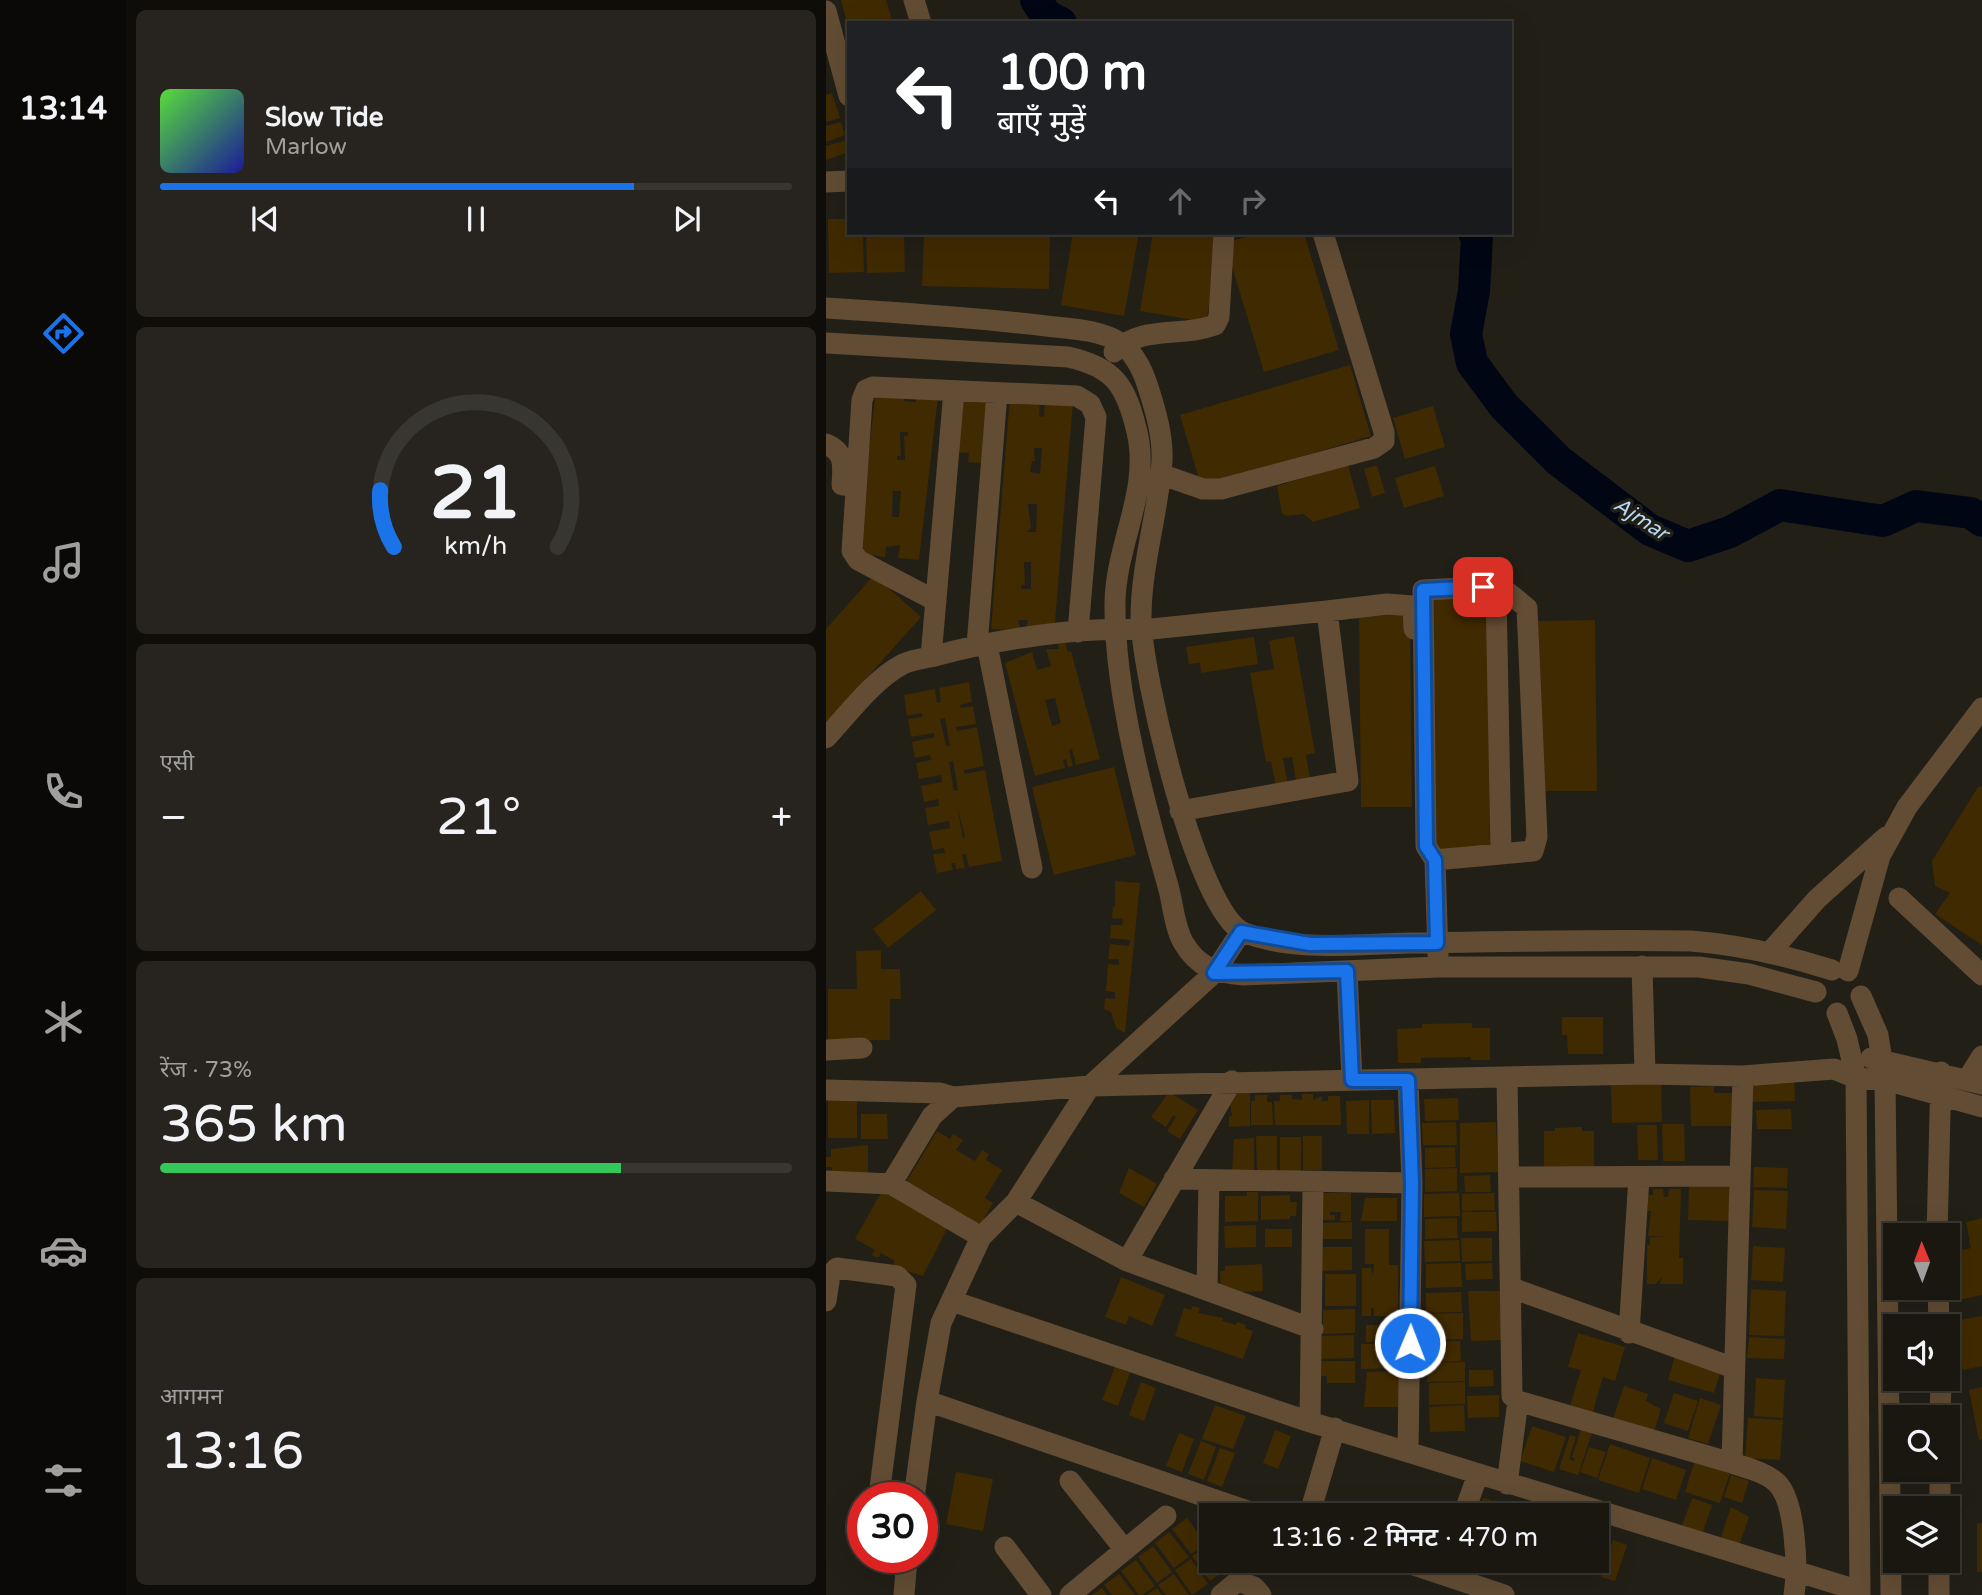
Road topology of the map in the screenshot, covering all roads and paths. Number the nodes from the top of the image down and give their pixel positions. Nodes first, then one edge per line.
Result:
1 (914, 0) edge
2 (826, 11) edge
3 (920, 21) edge
4 (847, 89) edge
5 (847, 181) edge
6 (826, 182) edge
7 (1224, 235) edge
8 (1324, 235) edge
9 (826, 308) edge
10 (826, 343) edge
11 (1122, 344) junction
12 (1099, 365) junction
13 (954, 391) junction
14 (997, 393) junction
15 (826, 444) edge
16 (1150, 473) junction
17 (842, 486) dead end
18 (1145, 500) junction
19 (1496, 591) junction
20 (936, 601) junction
21 (1327, 611) junction
22 (1115, 628) junction
23 (1142, 630) junction
24 (1078, 632) junction
25 (982, 645) junction
26 (931, 656) junction
27 (1982, 708) edge
28 (826, 738) edge
29 (1417, 803) dead end
30 (1180, 811) junction
31 (1894, 830) junction
32 (1501, 854) junction
33 (1435, 860) junction
34 (1032, 868) dead end
35 (1899, 898) dead end
36 (1241, 932) junction
37 (1437, 943) junction
38 (1771, 951) junction
39 (1642, 966) junction
40 (1439, 967) junction
41 (1347, 971) junction
42 (1840, 971) junction
43 (1214, 973) junction
44 (1982, 975) edge
45 (1816, 992) junction
46 (1861, 996) junction
47 (1837, 1013) junction
48 (862, 1048) dead end
49 (826, 1050) edge
50 (1982, 1056) edge
51 (1882, 1058) junction
52 (1854, 1068) junction
53 (1941, 1072) junction
54 (1646, 1074) junction
55 (1743, 1076) junction
56 (1507, 1077) junction
57 (1352, 1080) junction
58 (1408, 1080) junction
59 (1885, 1080) junction
60 (1232, 1081) junction
61 (1975, 1082) edge
62 (1090, 1086) junction
63 (826, 1090) edge
64 (1939, 1096) junction
65 (953, 1097) junction
66 (1982, 1107) edge
67 (1740, 1176) junction
68 (1510, 1177) junction
69 (1640, 1177) junction
70 (1174, 1179) junction
71 (1209, 1180) junction
72 (826, 1181) edge
73 (1412, 1183) junction
74 (891, 1184) junction
75 (1313, 1184) junction
76 (1016, 1202) junction
77 (1937, 1223) edge
78 (981, 1237) junction
79 (1127, 1261) junction
80 (1511, 1287) junction
81 (1208, 1290) junction
82 (826, 1301) edge
83 (952, 1301) junction
84 (1313, 1329) junction
85 (1629, 1333) junction
86 (1734, 1368) junction
87 (927, 1401) junction
88 (1518, 1401) junction
89 (1310, 1422) junction
90 (1335, 1428) junction
91 (886, 1440) junction
92 (921, 1446) junction
93 (1408, 1450) junction
94 (1732, 1463) junction
95 (1478, 1474) junction
96 (1070, 1480) dead end
97 (880, 1482) edge
98 (917, 1482) edge
99 (1507, 1484) junction
100 (1224, 1503) edge
101 (1313, 1503) edge
102 (1468, 1503) edge
103 (1166, 1516) dead end
104 (1005, 1547) dead end
105 (1125, 1550) junction
106 (1796, 1571) junction
107 (906, 1573) edge
108 (1457, 1573) edge
109 (1939, 1573) edge
110 (1257, 1591) edge
111 (1860, 1593) edge
112 (904, 1595) edge
113 (1041, 1595) edge
114 (1070, 1595) edge
115 (1220, 1595) edge
116 (1275, 1595) edge
117 (1504, 1595) edge
118 (1794, 1595) edge
119 (1891, 1595) edge
120 (1939, 1595) edge

1 - 3 street
2 - 4 street
5 - 6 street
7 - 11 street
8 - 16 street
9 - 11 street
10 - 12 street
11 - 12 street
11 - 16 street
12 - 16 street
13 - 14 street
13 - 20 street
13 - 20 street
14 - 24 street
14 - 25 street
15 - 17 street
16 - 18 street
18 - 22 street
18 - 23 street
19 - 32 street
19 - 32 street
19 - 33 street
20 - 26 street
21 - 23 street
21 - 29 street
21 - 30 street
22 - 23 street
22 - 24 street
22 - 43 street
23 - 30 street
24 - 25 street
25 - 26 street
25 - 34 street
26 - 28 street
27 - 31 street
30 - 36 street
31 - 38 street
31 - 42 street
32 - 33 street
33 - 37 street
35 - 44 street
36 - 37 street
36 - 43 street
37 - 38 street
37 - 40 street
38 - 42 street
39 - 40 street
39 - 45 street
39 - 54 street
40 - 41 street
41 - 43 street
41 - 57 street
42 - 45 street
42 - 46 street
43 - 62 street
45 - 47 street
46 - 47 street
46 - 51 street
47 - 52 street
48 - 49 street
50 - 61 street
51 - 52 street
51 - 53 street
51 - 59 street
52 - 55 street
52 - 59 street
52 - 111 street
53 - 61 street
53 - 64 street
54 - 55 street
54 - 56 street
55 - 67 street
56 - 58 street
56 - 68 street
57 - 58 street
57 - 60 street
58 - 73 street
59 - 64 street
59 - 119 street
60 - 62 street
60 - 70 street
62 - 65 street
62 - 76 street
63 - 65 street
64 - 66 street
64 - 77 street
65 - 74 street
67 - 69 street
67 - 86 street
68 - 69 street
68 - 80 street
69 - 85 street
70 - 71 street
70 - 79 street
71 - 75 street
71 - 81 street
72 - 74 street
73 - 75 street
73 - 93 street
74 - 78 street
75 - 84 street
76 - 78 street
76 - 79 street
78 - 83 street
79 - 81 street
80 - 85 street
80 - 88 street
81 - 84 street
82 - 91 street
83 - 87 street
83 - 89 street
84 - 89 street
85 - 86 street
86 - 94 street
87 - 92 street
87 - 100 street
88 - 94 street
88 - 99 street
89 - 90 street
90 - 93 street
90 - 101 street
91 - 92 street
91 - 97 street
92 - 98 street
93 - 95 street
94 - 106 street
95 - 99 street
95 - 102 street
96 - 105 street
99 - 106 street
103 - 105 street
104 - 113 street
105 - 114 street
106 - 111 street
106 - 118 street
107 - 112 street
108 - 117 street
109 - 120 street
110 - 115 street
110 - 116 street

